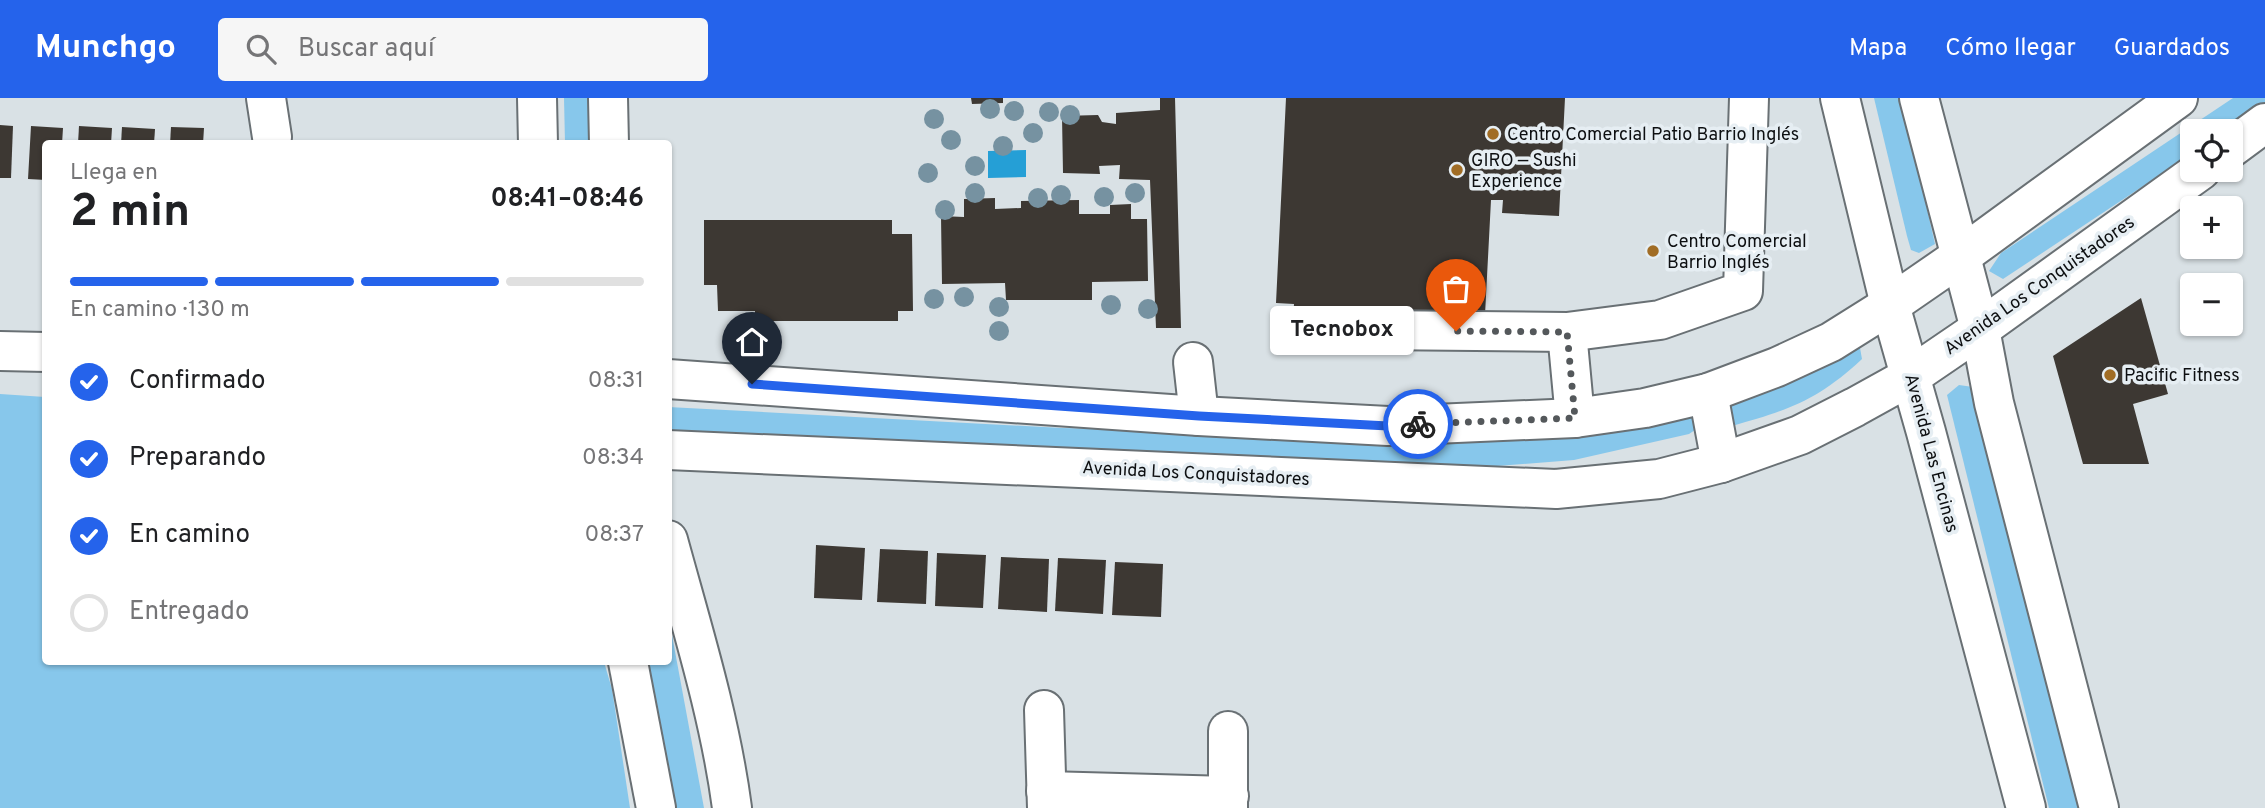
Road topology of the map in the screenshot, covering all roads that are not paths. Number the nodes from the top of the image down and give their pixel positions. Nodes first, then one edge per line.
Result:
1 (266, 98) edge
2 (537, 98) edge
3 (608, 98) edge
4 (1749, 98) edge
5 (1840, 98) edge
6 (1919, 98) edge
7 (2178, 98) edge
8 (2265, 123) edge
9 (272, 136) dead end
10 (2243, 139) edge
11 (538, 140) edge
12 (609, 140) edge
13 (2184, 182) edge
14 (1961, 256) junction
15 (1890, 305) junction
16 (1980, 329) junction
17 (1373, 331) dead end
18 (1567, 332) junction
19 (0, 351) edge
20 (42, 352) edge
21 (1193, 362) dead end
22 (1911, 376) junction
23 (672, 379) edge
24 (1708, 393) junction
25 (1199, 416) junction
26 (1575, 418) junction
27 (672, 450) edge
28 (1721, 463) junction
29 (672, 555) edge
30 (629, 665) edge
31 (1044, 710) dead end
32 (1228, 731) dead end
33 (1047, 799) edge
34 (1229, 802) edge
35 (656, 808) edge
36 (732, 808) edge
37 (2026, 808) edge
38 (2099, 808) edge

1 - 9 street
2 - 11 street
3 - 12 street
4 - 18 street
5 - 15 street, Avenida Las Encinas
6 - 14 street
7 - 14 street
8 - 10 street
13 - 16 street, Avenida Los Conquistadores
14 - 15 street
14 - 16 street
15 - 22 street, Avenida Las Encinas
15 - 24 street
16 - 22 street, Avenida Los Conquistadores
16 - 38 street
17 - 18 street
18 - 26 street
19 - 20 street
21 - 25 street
22 - 28 street, Avenida Los Conquistadores
22 - 37 street, Avenida Las Encinas
23 - 25 street
24 - 26 street
24 - 28 street
25 - 26 street
27 - 28 street, Avenida Los Conquistadores
29 - 36 street
30 - 35 street
31 - 33 street
32 - 34 street
33 - 34 street

